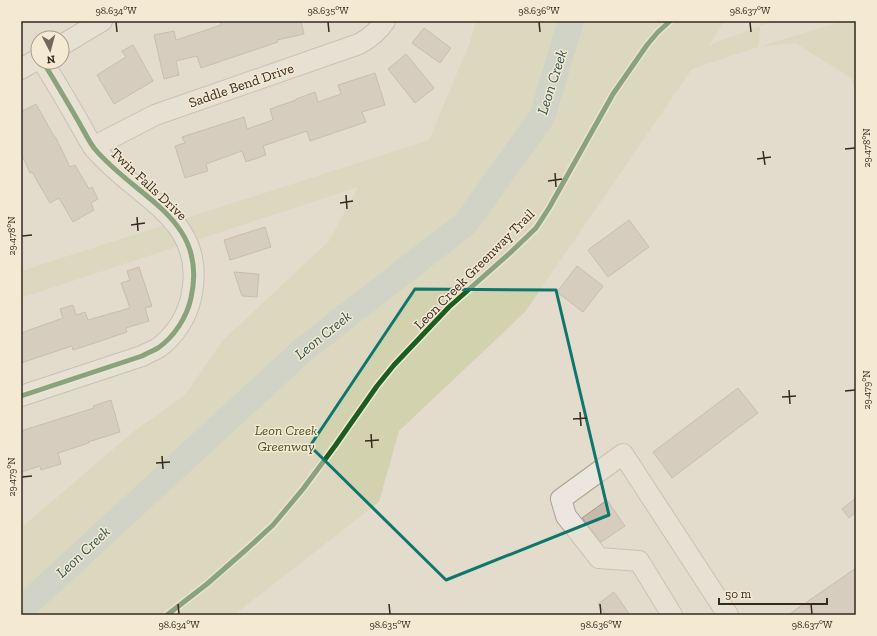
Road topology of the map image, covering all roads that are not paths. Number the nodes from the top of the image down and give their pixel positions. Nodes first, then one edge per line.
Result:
1 (102, 21) edge
2 (385, 21) edge
3 (70, 40) edge
4 (30, 64) edge
5 (21, 69) edge
6 (48, 70) edge
7 (93, 147) junction
8 (21, 396) edge
9 (672, 615) edge
10 (728, 615) edge

1 - 3 street
2 - 7 street, Saddle Bend Drive
4 - 5 street
6 - 7 street, Twin Falls Drive
7 - 8 street, Twin Falls Drive
9 - 10 street

